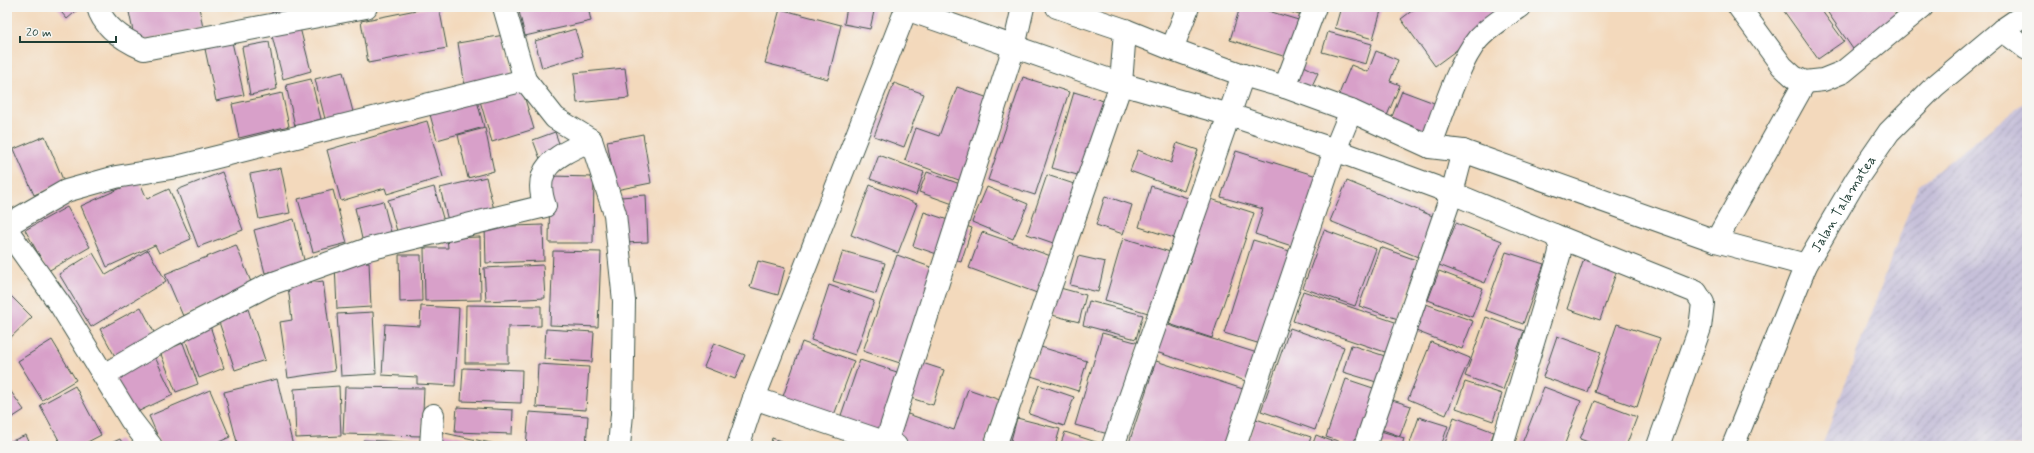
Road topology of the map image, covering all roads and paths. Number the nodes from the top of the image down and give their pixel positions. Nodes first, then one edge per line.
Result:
1 (98, 7) edge
2 (366, 7) edge
3 (504, 7) edge
4 (1023, 7) edge
5 (1188, 7) edge
6 (1315, 7) edge
7 (1520, 7) edge
8 (1739, 7) edge
9 (1922, 7) edge
10 (907, 8) edge
11 (1069, 9) edge
12 (2027, 13) edge
13 (1125, 30) junction
14 (2002, 30) junction
15 (1014, 47) junction
16 (2027, 49) edge
17 (1172, 50) junction
18 (1243, 75) junction
19 (525, 80) junction
20 (1805, 82) junction
21 (1121, 84) junction
22 (1285, 87) junction
23 (1351, 111) junction
24 (1230, 115) junction
25 (591, 140) junction
26 (1430, 146) junction
27 (1334, 150) junction
28 (1463, 151) junction
29 (1452, 194) junction
30 (7, 225) edge
31 (7, 230) edge
32 (1554, 235) junction
33 (1716, 241) junction
34 (1806, 266) junction
35 (104, 375) junction
36 (754, 398) junction
37 (433, 415) dead end
38 (889, 445) edge
39 (151, 446) edge
40 (431, 446) edge
41 (619, 446) edge
42 (738, 446) edge
43 (995, 446) edge
44 (1113, 446) edge
45 (1235, 446) edge
46 (1365, 446) edge
47 (1502, 446) edge
48 (1658, 446) edge
49 (1733, 446) edge

1 - 2 street
3 - 19 street
4 - 15 street
5 - 17 street
6 - 22 street
7 - 26 street
8 - 20 street
9 - 20 street
10 - 15 street
10 - 36 street
11 - 13 street
12 - 14 street, Jalan Talamatea
13 - 17 street
13 - 21 street
14 - 16 street
14 - 34 street, Jalan Talamatea
15 - 21 street
15 - 38 street
17 - 18 street
18 - 22 street
18 - 24 street
19 - 25 street
19 - 30 street
20 - 33 street
21 - 24 street
21 - 43 street
22 - 23 street
23 - 26 street
23 - 27 street
24 - 27 street
24 - 44 street
25 - 35 street
25 - 41 street
26 - 28 street
27 - 29 street
27 - 45 street
28 - 29 street
28 - 33 street
29 - 32 street
29 - 46 street
31 - 35 street
32 - 47 street
32 - 48 street
33 - 34 street
34 - 49 street, Jalan Talamatea
35 - 39 street
36 - 38 street
36 - 42 street
37 - 40 street

